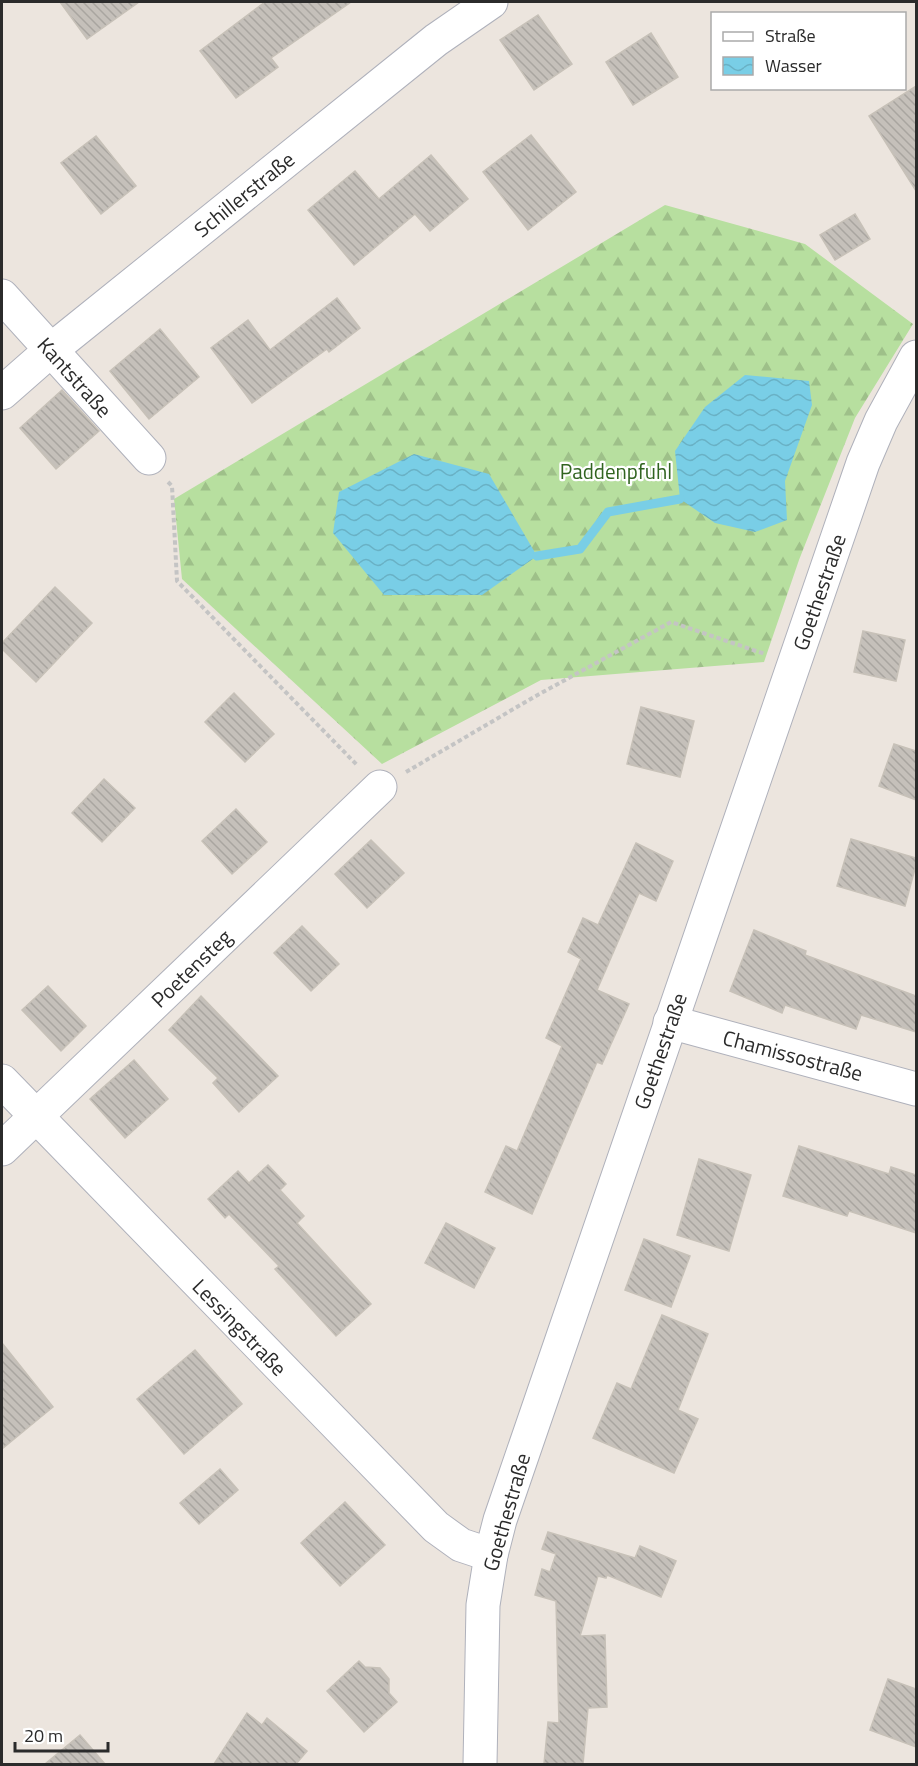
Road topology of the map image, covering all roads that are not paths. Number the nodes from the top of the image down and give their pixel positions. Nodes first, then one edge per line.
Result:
1 (491, 2) edge
2 (2, 296) edge
3 (51, 350) junction
4 (916, 357) edge
5 (2, 393) edge
6 (149, 459) road end
7 (380, 787) road end
8 (670, 1022) junction
9 (2, 1081) edge
10 (916, 1089) edge
11 (36, 1118) junction
12 (2, 1149) edge
13 (491, 1555) junction
14 (480, 1764) edge

1 - 3 street, Schillerstraße
2 - 3 street, Kantstraße
3 - 5 street, Schillerstraße
3 - 6 street, Kantstraße
4 - 8 street, Goethestraße
7 - 11 street, Poetensteg
8 - 10 street, Chamissostraße
8 - 13 street, Goethestraße
9 - 11 street, Lessingstraße
11 - 12 street, Poetensteg
11 - 13 street, Lessingstraße
13 - 14 street, Goethestraße

